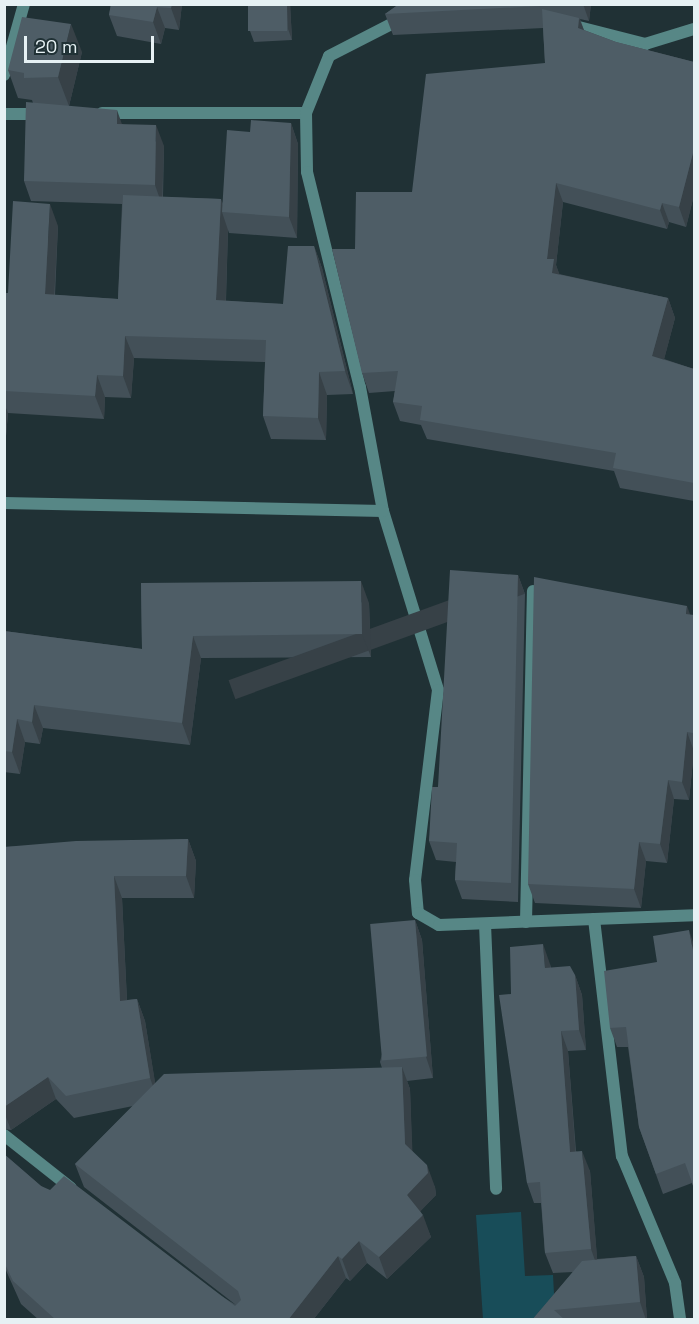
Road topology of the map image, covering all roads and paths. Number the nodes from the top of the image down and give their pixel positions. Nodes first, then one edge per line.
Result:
1 (24, 4) edge
2 (412, 13) edge
3 (557, 21) edge
4 (694, 31) edge
5 (4, 75) edge
6 (86, 113) edge
7 (306, 113) junction
8 (4, 114) edge
9 (62, 114) edge
10 (4, 503) edge
11 (383, 511) junction
12 (533, 591) edge
13 (694, 915) edge
14 (594, 919) junction
15 (526, 922) junction
16 (485, 924) junction
17 (4, 1135) edge
18 (496, 1189) dead end
19 (86, 1199) edge
20 (680, 1320) edge

1 - 5 street
2 - 7 street
3 - 4 street
6 - 7 street
7 - 11 street
8 - 9 street
10 - 11 street
11 - 16 street
12 - 15 street
13 - 14 street
14 - 15 street
14 - 20 street
15 - 16 street
16 - 18 street
17 - 19 street

